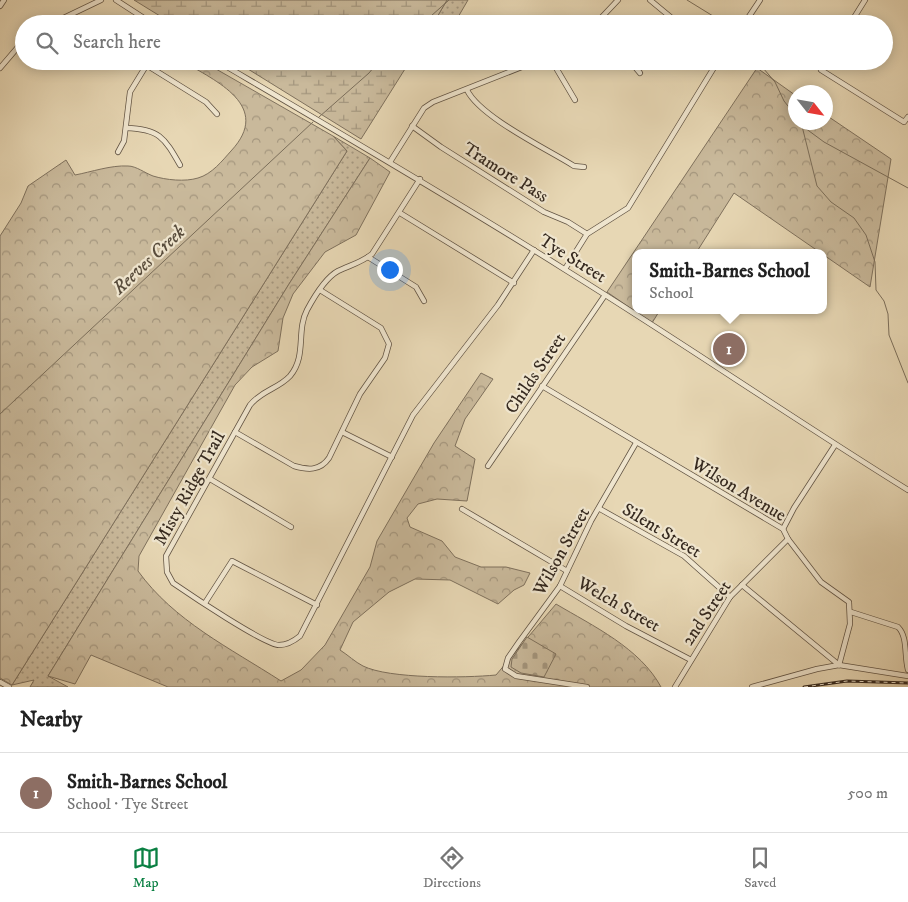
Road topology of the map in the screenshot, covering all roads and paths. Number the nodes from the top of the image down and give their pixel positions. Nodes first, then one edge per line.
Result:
1 (4, 0) edge
2 (101, 0) edge
3 (116, 0) edge
4 (618, 0) edge
5 (650, 0) edge
6 (760, 0) edge
7 (865, 0) edge
8 (0, 6) edge
9 (70, 15) edge
10 (140, 15) edge
11 (605, 15) edge
12 (668, 15) edge
13 (750, 15) edge
14 (856, 15) edge
15 (15, 50) edge
16 (0, 68) edge
17 (143, 70) edge
18 (158, 70) edge
19 (232, 70) edge
20 (515, 70) edge
21 (557, 70) edge
22 (638, 70) edge
23 (712, 70) edge
24 (821, 70) edge
25 (640, 73) dead end
26 (467, 90) junction
27 (575, 100) dead end
28 (217, 114) dead end
29 (908, 117) edge
30 (412, 126) junction
31 (126, 128) junction
32 (118, 152) dead end
33 (390, 162) junction
34 (180, 165) dead end
35 (584, 166) dead end
36 (420, 179) junction
37 (400, 212) junction
38 (587, 234) junction
39 (534, 250) junction
40 (368, 257) junction
41 (564, 269) junction
42 (514, 282) junction
43 (320, 290) junction
44 (605, 294) junction
45 (424, 301) dead end
46 (632, 312) edge
47 (635, 314) edge
48 (542, 386) junction
49 (235, 432) junction
50 (342, 432) junction
51 (636, 443) junction
52 (835, 445) junction
53 (392, 457) junction
54 (488, 466) dead end
55 (210, 479) junction
56 (908, 490) edge
57 (600, 508) junction
58 (462, 509) dead end
59 (291, 527) dead end
60 (783, 529) junction
61 (788, 539) junction
62 (567, 571) junction
63 (742, 585) junction
64 (560, 586) junction
65 (730, 596) junction
66 (205, 603) junction
67 (317, 606) junction
68 (851, 612) junction
69 (691, 660) junction
70 (839, 665) junction
71 (908, 670) edge
72 (908, 676) edge
73 (0, 682) edge
74 (9, 687) edge
75 (587, 687) edge
76 (675, 687) edge
77 (752, 687) edge

1 - 8 street
2 - 9 street
3 - 10 street
4 - 11 street
5 - 12 street
6 - 13 street
7 - 14 street
15 - 16 street
17 - 31 street
18 - 28 street
19 - 33 street, Tye Street
20 - 26 street
21 - 27 street
22 - 25 street
23 - 38 street
24 - 29 street
26 - 30 street
26 - 35 street
30 - 33 street
30 - 38 street, Tramore Pass
31 - 32 street
31 - 34 street
33 - 36 street, Tye Street
36 - 37 street, Misty Ridge Trail
36 - 39 street, Tye Street
37 - 40 street, Misty Ridge Trail
37 - 42 street
38 - 41 street
39 - 41 street, Tye Street
39 - 42 street, Misty Ridge Trail
40 - 43 street, Misty Ridge Trail
40 - 45 street
41 - 44 street, Tye Street
42 - 53 street, Misty Ridge Trail
43 - 49 street, Misty Ridge Trail
43 - 50 street
44 - 46 street, Tye Street
44 - 48 street, Childs Street
47 - 52 street, Tye Street
48 - 51 street, Wilson Avenue
48 - 54 street, Childs Street
49 - 50 street
49 - 55 street, Misty Ridge Trail
50 - 53 street
51 - 57 street, Wilson Street
51 - 60 street, Wilson Avenue
52 - 56 street, Tye Street
52 - 60 street
53 - 67 street, Misty Ridge Trail
55 - 59 street
55 - 66 street, Misty Ridge Trail
57 - 62 street, Wilson Street
57 - 65 street, Silent Street
58 - 62 street
60 - 61 street, Wilson Avenue
61 - 63 street, 2nd Street
61 - 68 street, Wilson Avenue
62 - 64 street, Wilson Street
63 - 65 street, 2nd Street
63 - 70 street
64 - 69 street, Welch Street
64 - 75 street, Wilson Street
65 - 69 street, 2nd Street
66 - 67 street, Misty Ridge Trail
66 - 67 street
68 - 70 street
68 - 71 street
69 - 76 street, 2nd Street
70 - 72 street
70 - 77 street
73 - 74 street

